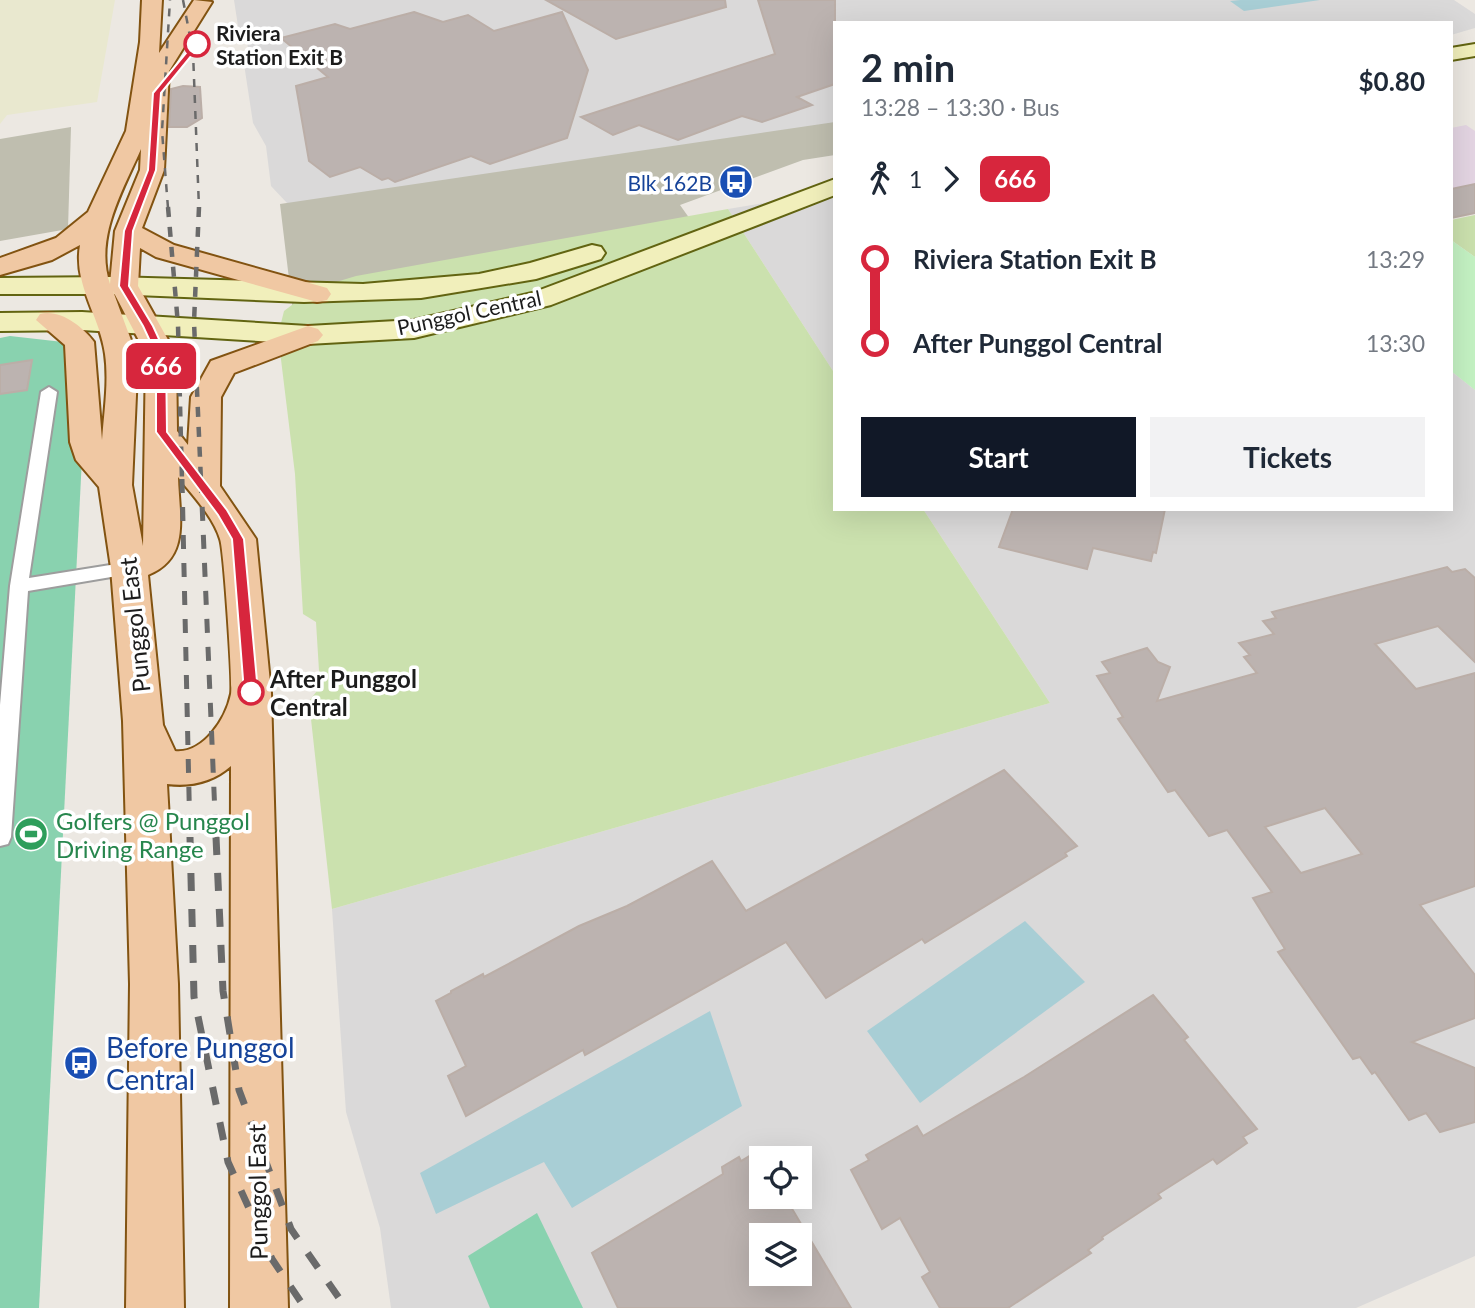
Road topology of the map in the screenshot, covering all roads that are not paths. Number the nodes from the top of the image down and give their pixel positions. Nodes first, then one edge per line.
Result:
1 (202, 1) edge
2 (152, 2) edge
3 (1475, 50) edge
4 (1453, 54) edge
5 (833, 167) edge
6 (833, 187) edge
7 (99, 215) junction
8 (128, 231) junction
9 (0, 267) edge
10 (0, 286) edge
11 (95, 286) junction
12 (124, 286) junction
13 (317, 294) junction
14 (50, 320) junction
15 (0, 322) edge
16 (111, 323) junction
17 (148, 326) junction
18 (308, 335) junction
19 (49, 392) dead end
20 (161, 432) junction
21 (116, 485) junction
22 (203, 489) junction
23 (129, 568) junction
24 (19, 586) junction
25 (251, 693) junction
26 (143, 720) junction
27 (0, 837) edge
28 (155, 1308) edge
29 (259, 1308) edge

1 - 2 main road
1 - 8 main road
2 - 7 main road, Punggol East
3 - 4 main road
5 - 13 main road, Punggol Central
6 - 18 main road, Punggol Central
7 - 9 main road
7 - 11 main road, Punggol East
8 - 12 main road
8 - 13 main road
10 - 11 main road, Punggol Central
11 - 12 main road, Punggol Central
11 - 16 main road, Punggol East
12 - 13 main road, Punggol Central
12 - 17 main road
14 - 15 main road, Punggol Central
14 - 16 main road, Punggol Central
14 - 21 main road
16 - 17 main road, Punggol Central
16 - 21 main road, Punggol East
17 - 18 main road, Punggol Central
17 - 20 main road
18 - 22 main road
19 - 24 lane
20 - 22 main road, Punggol East
20 - 23 main road
21 - 23 main road, Punggol East
22 - 25 main road, Punggol East
23 - 24 lane
23 - 26 main road, Punggol East
24 - 27 lane
25 - 26 main road
25 - 29 main road, Punggol East
26 - 28 main road, Punggol East

